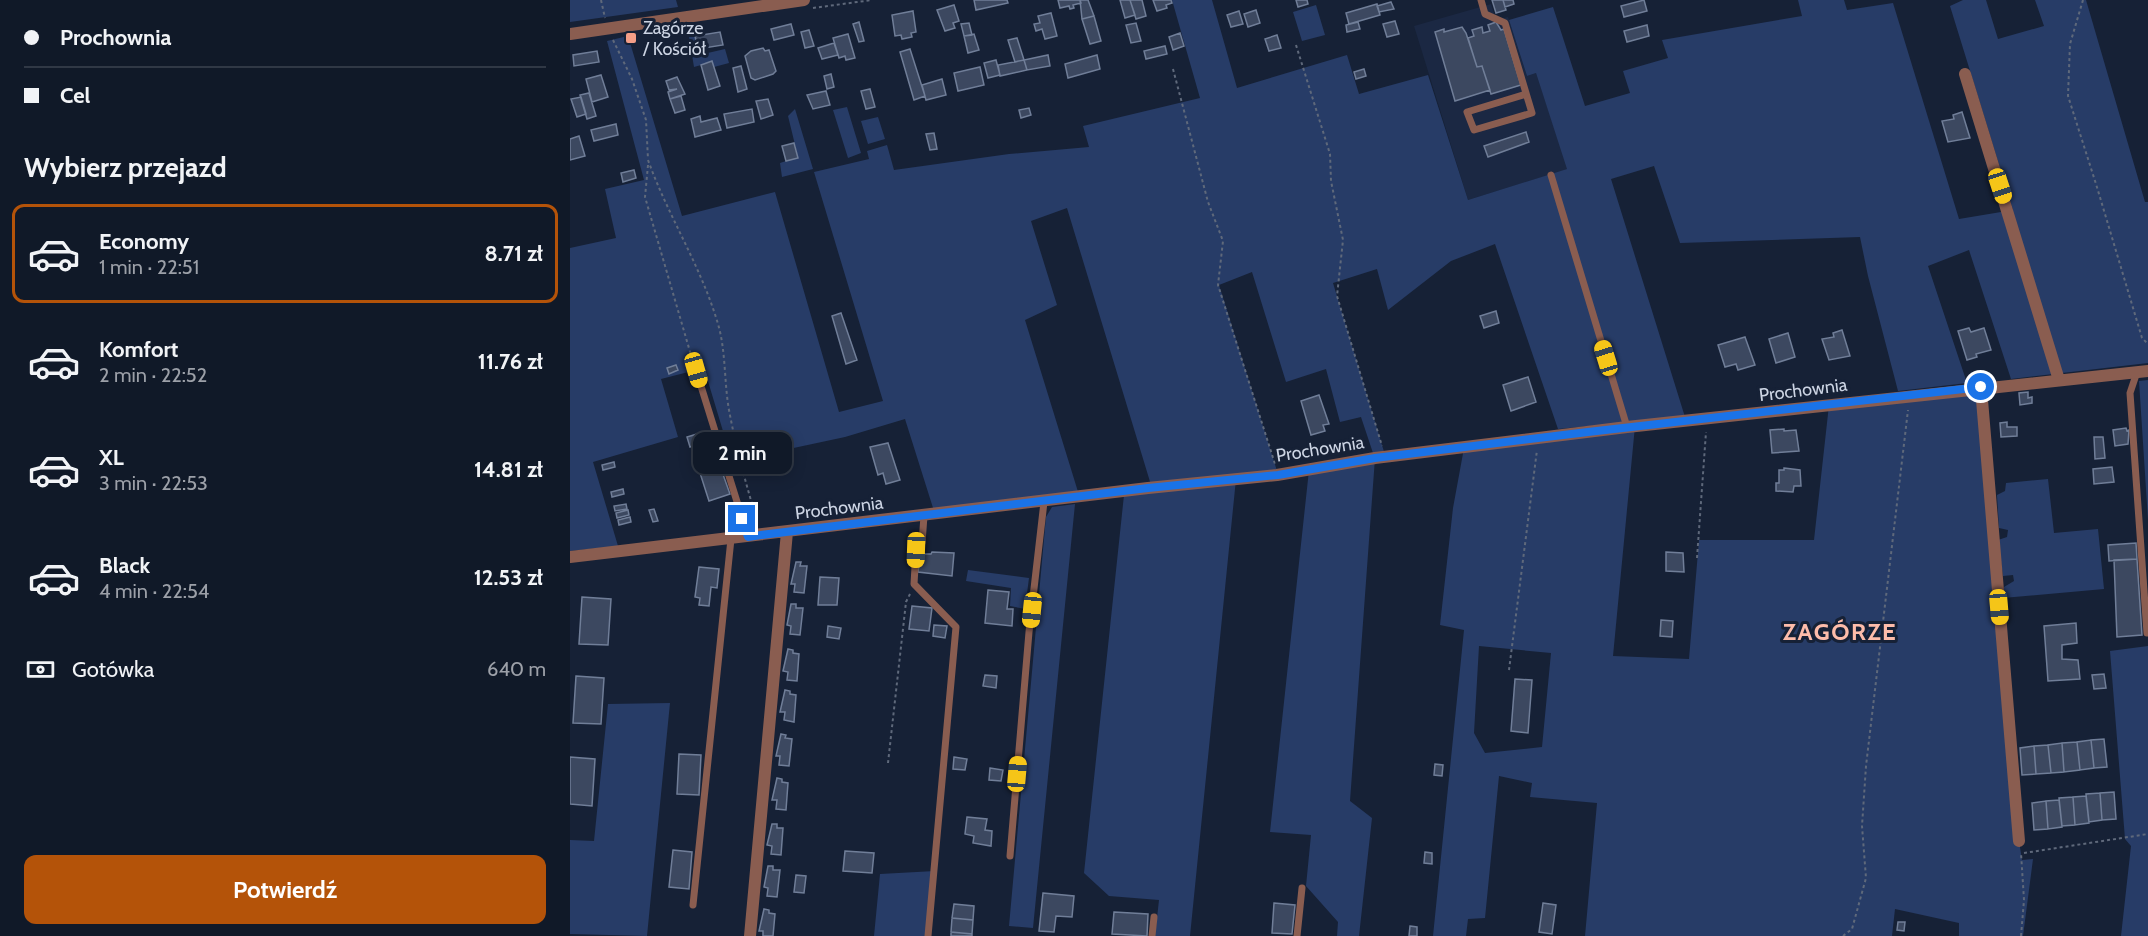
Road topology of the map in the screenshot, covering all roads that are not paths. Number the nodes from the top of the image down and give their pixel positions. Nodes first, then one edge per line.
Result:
1 (804, 0) edge
2 (1481, 0) edge
3 (570, 34) edge
4 (1965, 74) dead end
5 (1526, 94) junction
6 (1551, 175) dead end
7 (696, 370) road end
8 (2143, 371) edge
9 (2059, 380) junction
10 (1981, 387) junction
11 (1627, 427) junction
12 (1044, 502) junction
13 (924, 516) junction
14 (787, 532) junction
15 (755, 536) junction
16 (731, 539) junction
17 (570, 557) edge
18 (2147, 633) edge
19 (2020, 847) road end
20 (1010, 856) dead end
21 (1302, 888) dead end
22 (693, 905) dead end
23 (1154, 917) dead end
24 (750, 936) edge
25 (928, 936) edge
26 (1152, 936) edge
27 (1297, 936) edge

1 - 3 street
2 - 5 lane
4 - 9 street
5 - 5 lane
6 - 11 lane
7 - 15 lane
8 - 9 street, Prochownia
8 - 18 lane
9 - 10 street, Prochownia
10 - 11 street, Prochownia
10 - 19 street
11 - 12 street, Prochownia
12 - 13 street, Prochownia
12 - 20 lane
13 - 14 street, Prochownia
13 - 25 lane
14 - 15 street, Prochownia
14 - 24 street
15 - 16 street, Prochownia
16 - 17 street, Prochownia
16 - 22 lane
21 - 27 lane
23 - 26 lane

